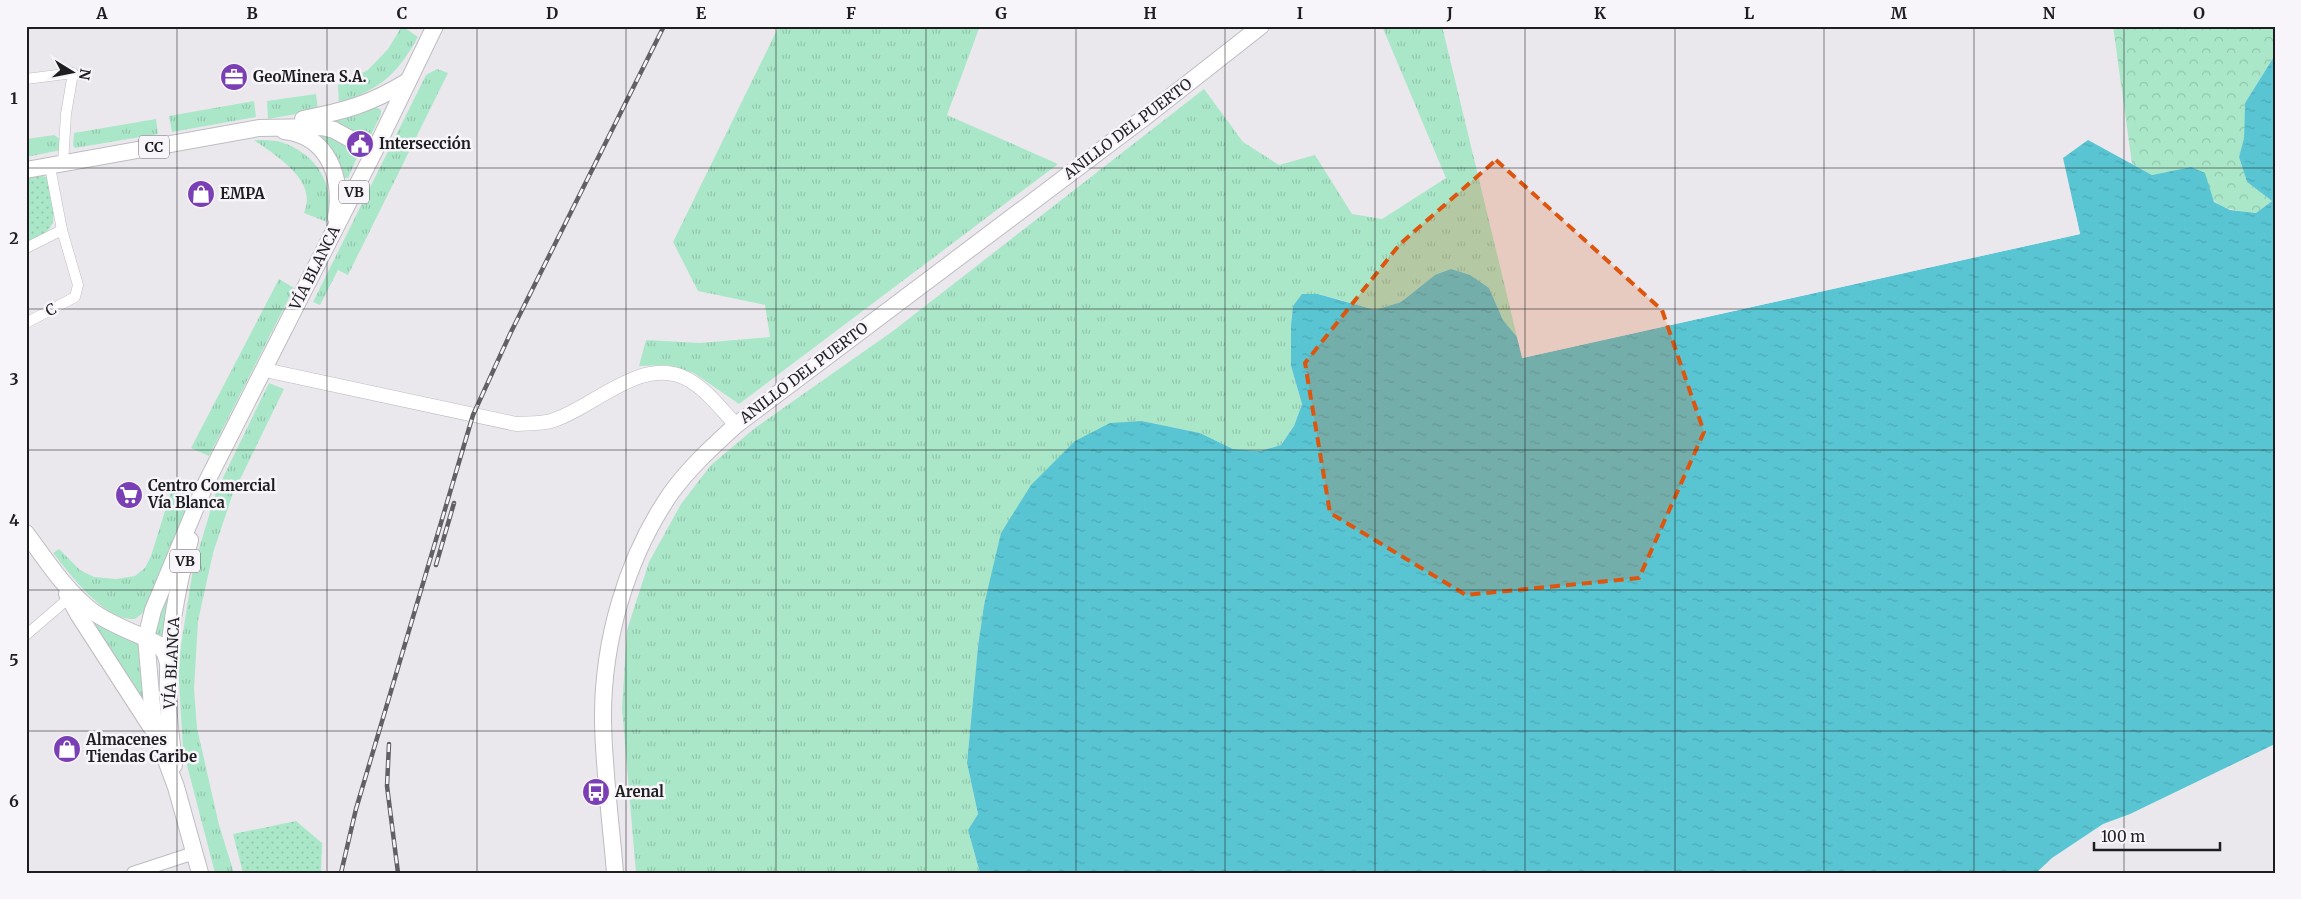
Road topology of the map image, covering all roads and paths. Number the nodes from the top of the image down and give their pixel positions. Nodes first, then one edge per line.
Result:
1 (436, 26) edge
2 (1261, 26) edge
3 (26, 79) edge
4 (408, 81) junction
5 (259, 128) junction
6 (374, 152) junction
7 (57, 165) junction
8 (26, 170) edge
9 (62, 230) junction
10 (333, 233) junction
11 (26, 248) edge
12 (26, 323) edge
13 (265, 370) junction
14 (736, 425) junction
15 (221, 456) junction
16 (26, 533) edge
17 (58, 576) junction
18 (70, 598) junction
19 (153, 610) junction
20 (119, 626) junction
21 (26, 635) edge
22 (146, 638) junction
23 (168, 671) junction
24 (160, 744) junction
25 (176, 787) junction
26 (194, 853) junction
27 (133, 873) edge
28 (200, 873) edge
29 (615, 873) edge

1 - 4 main road, VÍA BLANCA
2 - 14 main road, ANILLO DEL PUERTO
3 - 7 street
4 - 5 main road, CC
4 - 6 main road, VÍA BLANCA
5 - 6 main road, CC
5 - 7 main road, CC
5 - 10 main road
6 - 10 main road, VÍA BLANCA / VB
7 - 8 main road, CC
7 - 9 street
9 - 11 street
9 - 12 street, C
10 - 13 main road, VÍA BLANCA / VB
13 - 14 main road
13 - 15 main road, VÍA BLANCA / VB
14 - 29 main road, ANILLO DEL PUERTO
15 - 19 main road, VÍA BLANCA / VB
15 - 23 main road, VÍA BLANCA / VB
16 - 17 main road
17 - 18 main road
17 - 20 main road
18 - 21 street
18 - 24 main road
19 - 20 main road
19 - 22 main road, VÍA BLANCA / VB
20 - 22 main road
22 - 23 main road
22 - 24 main road, VÍA BLANCA / VB
23 - 25 main road, VÍA BLANCA / VB
24 - 25 main road, VÍA BLANCA / VB
25 - 26 main road, VÍA BLANCA / VB
26 - 27 street
26 - 28 main road, VÍA BLANCA / VB

